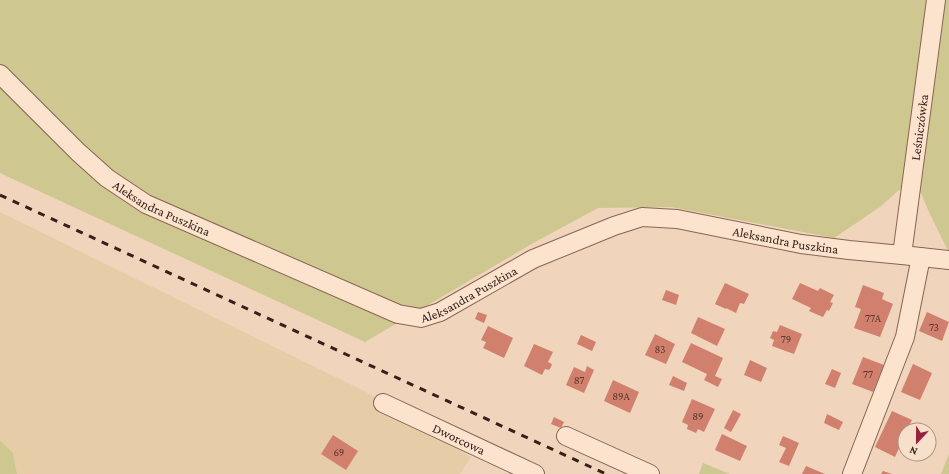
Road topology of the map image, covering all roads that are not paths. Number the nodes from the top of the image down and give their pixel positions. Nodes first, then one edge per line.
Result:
1 (936, 0) edge
2 (0, 74) edge
3 (902, 255) junction
4 (921, 257) junction
5 (949, 260) edge
6 (383, 403) dead end
7 (566, 436) dead end
8 (535, 474) edge
9 (650, 474) edge
10 (852, 474) edge

1 - 3 street, Leśniczówka
2 - 3 street, Aleksandra Puszkina
3 - 4 street, Aleksandra Puszkina
4 - 5 street, Aleksandra Puszkina
4 - 10 street
6 - 8 street, Dworcowa
7 - 9 street

